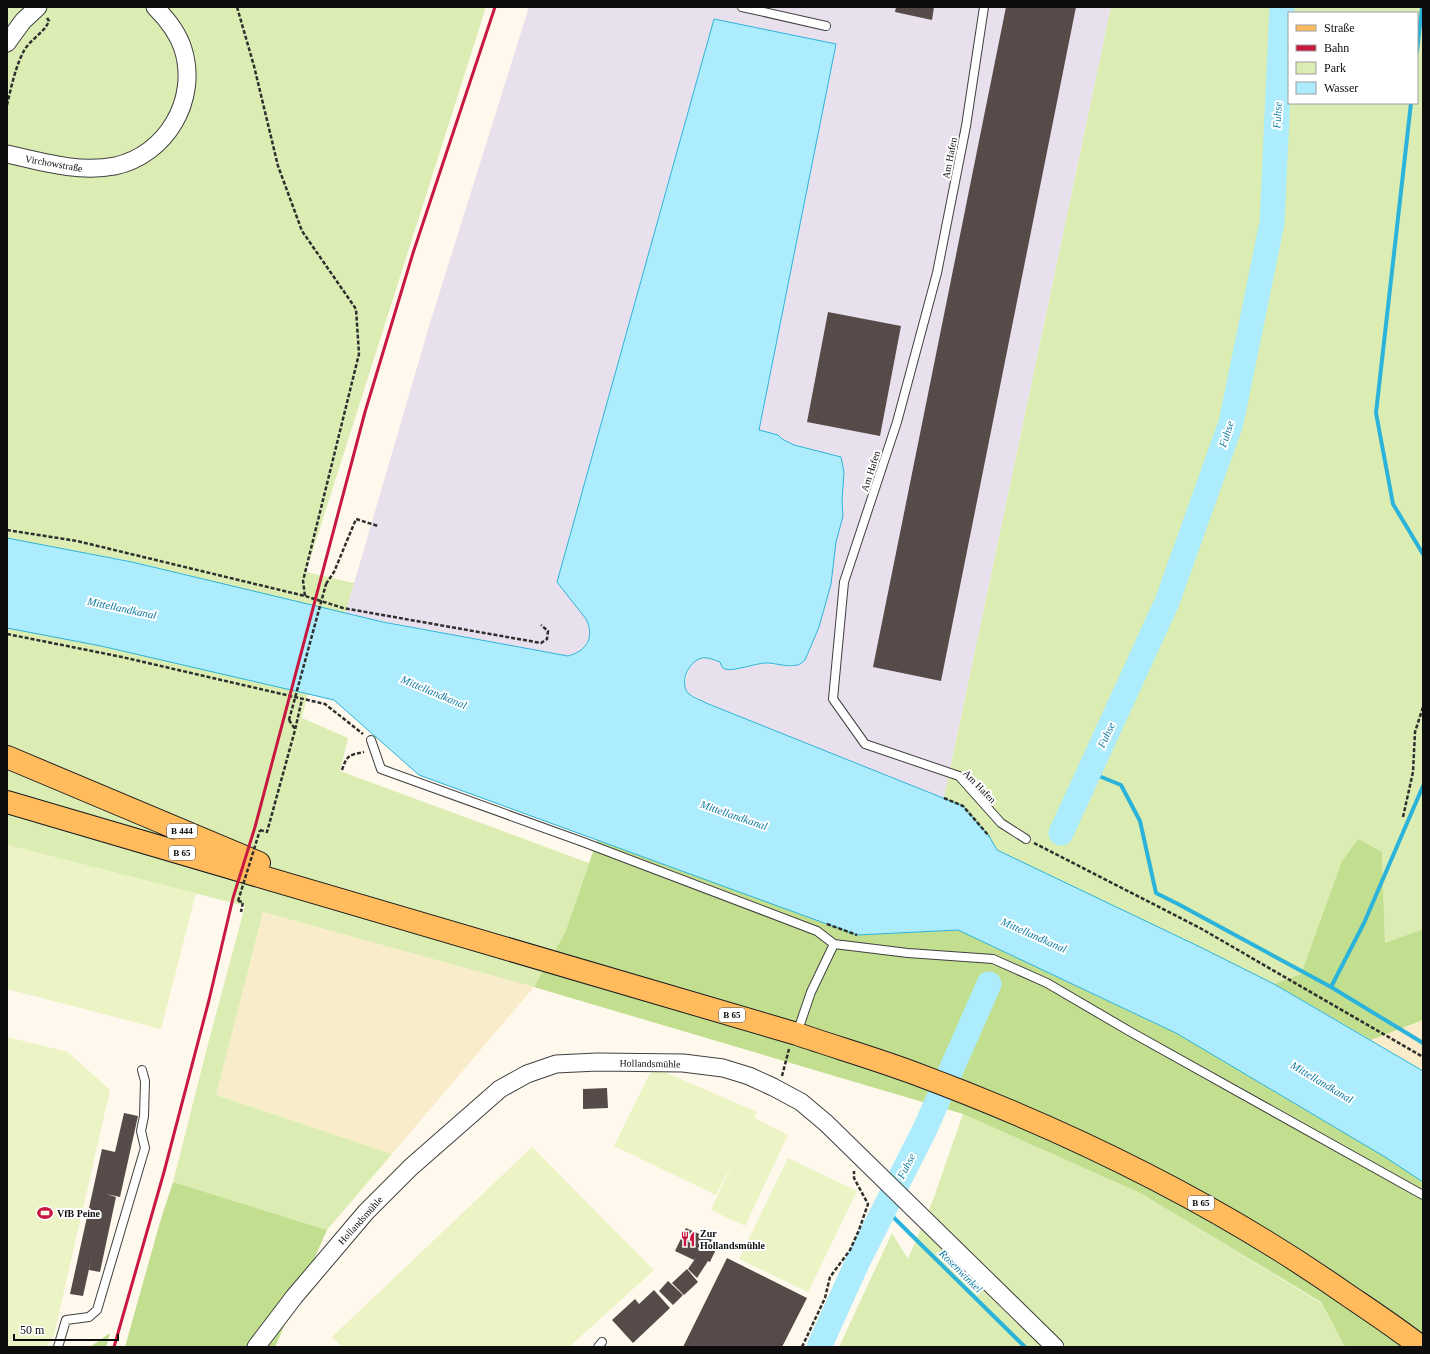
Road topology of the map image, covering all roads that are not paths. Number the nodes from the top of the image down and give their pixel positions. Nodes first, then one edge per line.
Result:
1 (155, 7) edge
2 (742, 7) edge
3 (984, 7) edge
4 (42, 12) edge
5 (826, 26) dead end
6 (7, 43) edge
7 (9, 154) edge
8 (371, 740) road end
9 (7, 758) edge
10 (7, 802) edge
11 (1026, 840) road end
12 (357, 905) junction
13 (834, 944) junction
14 (797, 1034) junction
15 (142, 1070) dead end
16 (1423, 1195) edge
17 (58, 1347) edge
18 (256, 1347) edge
19 (1055, 1347) edge
20 (1421, 1347) edge

1 - 7 street, Virchowstraße
2 - 5 lane
3 - 11 lane, Am Hafen
4 - 6 street
8 - 13 lane
9 - 12 main road, B 444
10 - 12 main road, B 65
12 - 14 main road, B 65
13 - 14 lane
13 - 16 lane
14 - 20 main road, B 65
15 - 17 lane
18 - 19 street, Hollandsmühle

